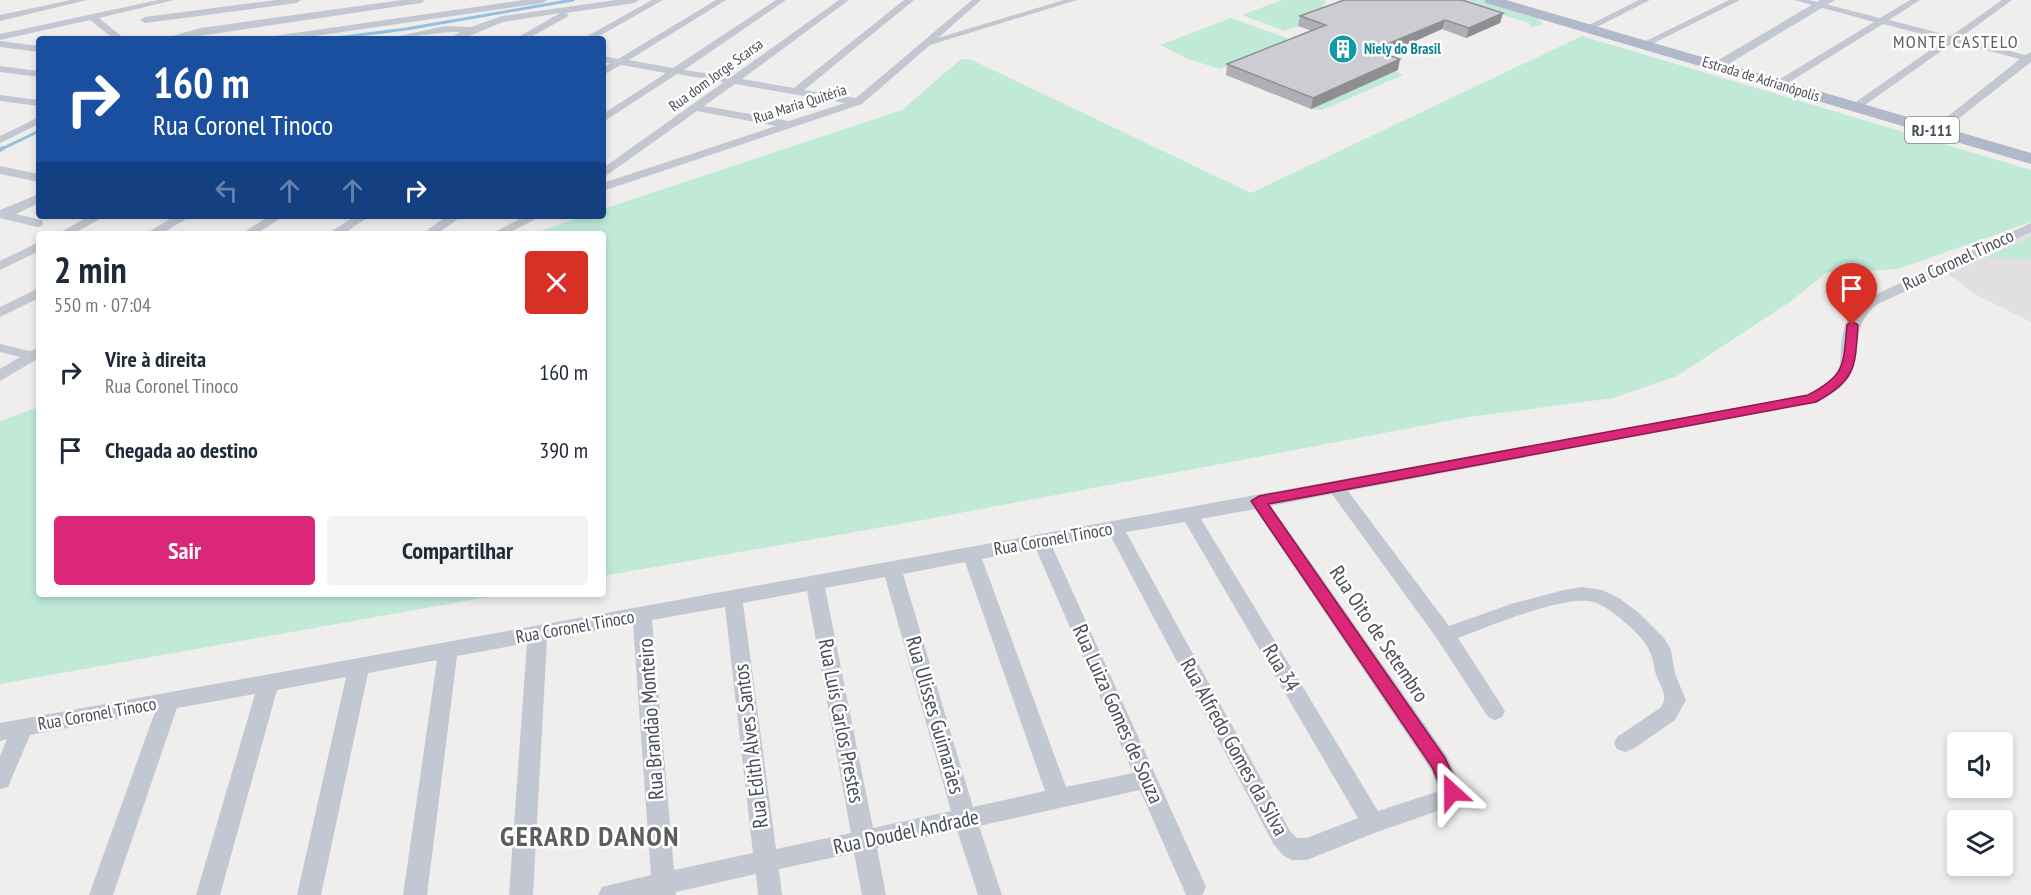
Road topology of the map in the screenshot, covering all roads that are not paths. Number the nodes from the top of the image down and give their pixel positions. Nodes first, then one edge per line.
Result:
1 (83, 0) edge
2 (170, 0) edge
3 (297, 0) edge
4 (421, 0) edge
5 (454, 0) edge
6 (543, 0) edge
7 (635, 0) edge
8 (659, 0) edge
9 (722, 0) edge
10 (782, 0) edge
11 (845, 0) edge
12 (909, 0) edge
13 (977, 0) edge
14 (1073, 0) edge
15 (1491, 0) edge
16 (1646, 0) edge
17 (1736, 0) edge
18 (1798, 0) edge
19 (1916, 0) edge
20 (2008, 0) edge
21 (1824, 3) edge
22 (573, 10) junction
23 (453, 13) junction
24 (91, 16) junction
25 (958, 16) junction
26 (0, 18) edge
27 (145, 20) dead end
28 (1882, 22) junction
29 (979, 28) junction
30 (1588, 28) junction
31 (471, 30) junction
32 (116, 36) edge
33 (179, 36) edge
34 (306, 36) edge
35 (407, 36) edge
36 (459, 36) edge
37 (525, 36) edge
38 (593, 36) edge
39 (0, 37) edge
40 (1954, 39) junction
41 (0, 44) edge
42 (1645, 44) junction
43 (927, 45) junction
44 (36, 49) edge
45 (2030, 57) edge
46 (606, 60) edge
47 (620, 62) junction
48 (1717, 65) junction
49 (0, 69) edge
50 (606, 70) edge
51 (675, 71) junction
52 (36, 74) edge
53 (735, 81) junction
54 (1779, 84) junction
55 (796, 91) junction
56 (0, 98) edge
57 (1834, 101) junction
58 (858, 102) junction
59 (36, 103) edge
60 (1861, 104) junction
61 (696, 108) junction
62 (606, 117) edge
63 (1890, 118) junction
64 (36, 121) edge
65 (789, 124) junction
66 (0, 129) edge
67 (16, 131) junction
68 (1936, 131) junction
69 (0, 140) edge
70 (2028, 155) edge
71 (0, 170) edge
72 (606, 172) edge
73 (36, 177) edge
74 (606, 186) edge
75 (36, 199) edge
76 (2, 214) edge
77 (93, 219) edge
78 (179, 219) edge
79 (273, 219) edge
80 (359, 219) edge
81 (451, 219) edge
82 (529, 219) edge
83 (37, 223) dead end
84 (2031, 227) edge
85 (69, 231) edge
86 (157, 231) edge
87 (252, 231) edge
88 (339, 231) edge
89 (433, 231) edge
90 (503, 231) edge
91 (36, 248) edge
92 (0, 266) edge
93 (36, 294) edge
94 (0, 313) edge
95 (0, 348) edge
96 (36, 354) edge
97 (0, 376) edge
98 (1336, 487) junction
99 (1259, 501) junction
100 (1189, 513) junction
101 (1115, 528) junction
102 (1041, 541) junction
103 (972, 554) junction
104 (892, 568) junction
105 (815, 583) junction
106 (733, 597) junction
107 (642, 615) junction
108 (537, 634) junction
109 (1445, 635) junction
110 (448, 650) junction
111 (359, 666) junction
112 (268, 684) junction
113 (169, 701) junction
114 (1495, 711) dead end
115 (23, 728) junction
116 (0, 732) edge
117 (1625, 743) dead end
118 (1148, 779) junction
119 (0, 780) edge
120 (1450, 797) joint
121 (1059, 799) junction
122 (965, 819) junction
123 (1373, 823) junction
124 (864, 841) junction
125 (766, 863) junction
126 (1194, 887) dead end
127 (664, 890) edge
128 (101, 895) edge
129 (208, 895) edge
130 (309, 895) edge
131 (415, 895) edge
132 (521, 895) edge
133 (610, 895) edge
134 (770, 895) edge
135 (874, 895) edge
136 (990, 895) edge

1 - 26 street
2 - 24 street
3 - 27 street
4 - 33 street
5 - 23 street
6 - 23 street
7 - 22 street
8 - 38 street
9 - 47 street
10 - 51 street
11 - 53 street, Rua dom Jorge Scarsa
12 - 55 street
13 - 25 street, Rua Maria Quitéria
14 - 29 street
15 - 30 main road, Estrada de Adrianópolis / RJ-111
16 - 30 street
17 - 42 street
18 - 21 street
19 - 28 street
20 - 40 street
21 - 28 street
21 - 48 main road
22 - 31 street
22 - 37 street
23 - 34 street
24 - 32 street
24 - 39 street
25 - 29 street
25 - 43 street, Rua Maria Quitéria
28 - 40 street
28 - 54 street
29 - 43 street
30 - 42 main road, Estrada de Adrianópolis / RJ-111
31 - 35 street
31 - 36 street
40 - 45 street
40 - 60 street
41 - 44 street
42 - 48 main road, Estrada de Adrianópolis / RJ-111
43 - 58 street, Rua Maria Quitéria
45 - 68 street
46 - 47 street
47 - 50 street
47 - 51 street
48 - 54 main road, Estrada de Adrianópolis / RJ-111
49 - 52 street
51 - 53 street
51 - 62 street
53 - 55 street
53 - 61 street, Rua dom Jorge Scarsa
54 - 57 main road, Estrada de Adrianópolis / RJ-111
55 - 58 street
56 - 59 street
57 - 60 street
57 - 63 main road, Estrada de Adrianópolis / RJ-111
58 - 65 street, Rua Maria Quitéria
60 - 63 street
61 - 65 street
61 - 72 street, Rua dom Jorge Scarsa
63 - 68 main road, Estrada de Adrianópolis / RJ-111
64 - 67 street
65 - 74 street, Rua Maria Quitéria
66 - 67 street
67 - 69 street
68 - 70 main road, Estrada de Adrianópolis / RJ-111
71 - 73 street
75 - 76 street
76 - 83 street
77 - 85 street
78 - 86 street
79 - 87 street
80 - 88 street
81 - 89 street
82 - 90 street
84 - 98 street, Rua Coronel Tinoco
91 - 92 street
93 - 94 street
95 - 96 street
96 - 97 street
98 - 99 street, Rua Coronel Tinoco
98 - 109 street
99 - 100 street, Rua Coronel Tinoco
99 - 120 street, Rua Oito de Setembro
100 - 101 street, Rua Coronel Tinoco
100 - 123 street, Rua 34
101 - 102 street, Rua Coronel Tinoco
101 - 123 street, Rua Alfredo Gomes da Silva
102 - 103 street, Rua Coronel Tinoco
102 - 118 street, Rua Luiza Gomes de Souza
103 - 104 street, Rua Coronel Tinoco
103 - 121 street
104 - 105 street, Rua Coronel Tinoco
104 - 122 street, Rua Ulisses Guimarães
105 - 106 street, Rua Coronel Tinoco
105 - 124 street, Rua Luís Carlos Prestes
106 - 107 street, Rua Coronel Tinoco
106 - 125 street, Rua Edith Alves Santos
107 - 108 street, Rua Coronel Tinoco
107 - 127 street, Rua Brandão Monteiro
108 - 110 street, Rua Coronel Tinoco
108 - 132 street
109 - 114 street
109 - 117 street
110 - 111 street, Rua Coronel Tinoco
110 - 131 street
111 - 112 street, Rua Coronel Tinoco
111 - 130 street
112 - 113 street, Rua Coronel Tinoco
112 - 129 street
113 - 115 street, Rua Coronel Tinoco
113 - 128 street
115 - 116 street, Rua Coronel Tinoco
115 - 119 street
118 - 121 street, Rua Doudel Andrade
118 - 126 street, Rua Luiza Gomes de Souza
120 - 123 street, Rua Alfredo Gomes da Silva
121 - 122 street, Rua Doudel Andrade
122 - 124 street, Rua Doudel Andrade
122 - 136 street, Rua Ulisses Guimarães
124 - 125 street, Rua Doudel Andrade
124 - 135 street, Rua Luís Carlos Prestes
125 - 127 street, Rua Doudel Andrade
125 - 134 street, Rua Edith Alves Santos
127 - 133 street, Rua Doudel Andrade

